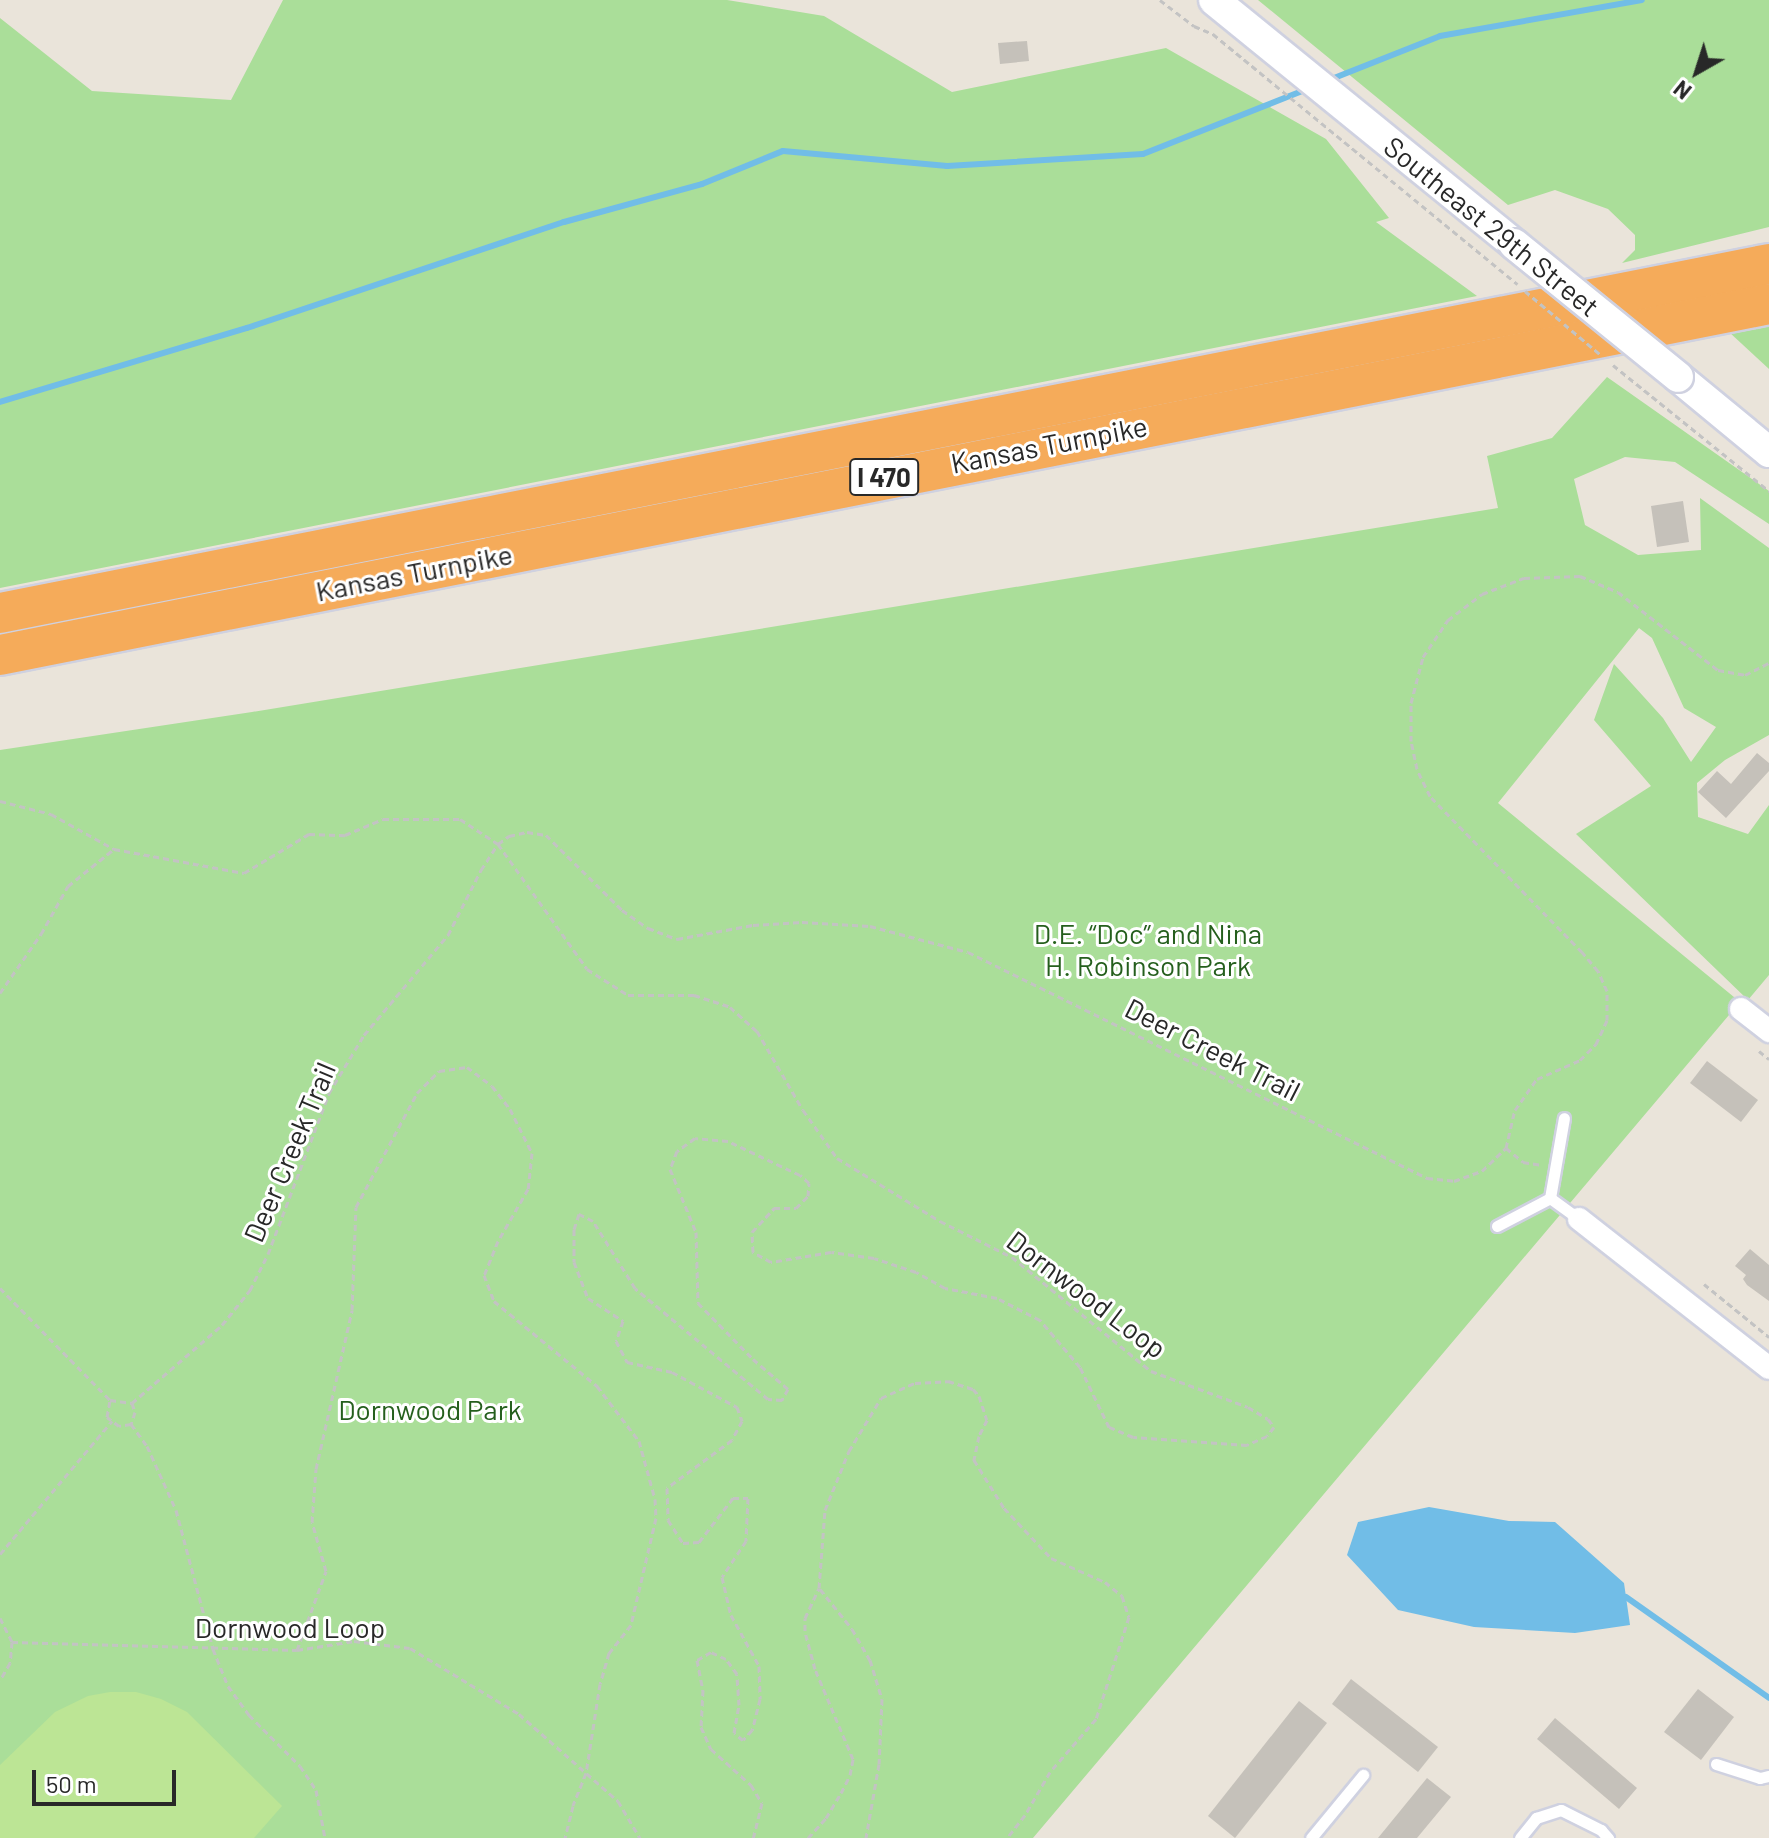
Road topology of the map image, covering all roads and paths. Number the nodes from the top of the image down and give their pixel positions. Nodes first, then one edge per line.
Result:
1 (1160, 0) edge
2 (1214, 0) edge
3 (1769, 264) edge
4 (1769, 304) edge
5 (1769, 452) edge
6 (1769, 491) edge
7 (0, 613) edge
8 (0, 655) edge
9 (1769, 663) edge
10 (0, 801) edge
11 (498, 844) junction
12 (114, 849) junction
13 (0, 993) edge
14 (1741, 1009) dead end
15 (1769, 1031) edge
16 (1564, 1118) dead end
17 (1506, 1148) junction
18 (1555, 1167) junction
19 (1550, 1198) junction
20 (1579, 1219) joint
21 (1497, 1226) dead end
22 (1704, 1284) dead end
23 (0, 1288) edge
24 (1769, 1337) edge
25 (1769, 1368) edge
26 (110, 1400) junction
27 (132, 1403) junction
28 (112, 1421) junction
29 (131, 1424) junction
30 (0, 1554) edge
31 (819, 1588) junction
32 (0, 1618) edge
33 (12, 1642) junction
34 (213, 1649) junction
35 (297, 1650) junction
36 (0, 1680) edge
37 (1716, 1764) dead end
38 (586, 1773) junction
39 (1363, 1775) dead end
40 (1769, 1776) edge
41 (325, 1838) edge
42 (565, 1838) edge
43 (640, 1838) edge
44 (753, 1838) edge
45 (808, 1838) edge
46 (866, 1838) edge
47 (1007, 1838) edge
48 (1311, 1838) edge
49 (1520, 1838) edge
50 (1608, 1838) edge

1 - 6 path, bridge
2 - 5 main road, Southeast 29th Street, bridge
3 - 7 highway, Kansas Turnpike / I 470
4 - 8 highway, Kansas Turnpike / I 470
9 - 17 path
10 - 12 path, Dornwood Loop
11 - 12 path, Dornwood Loop
11 - 17 path, Deer Creek Trail
11 - 27 path, Deer Creek Trail
11 - 44 path, Dornwood Loop
12 - 13 path
14 - 15 street
16 - 18 lane
17 - 18 path
18 - 19 lane
19 - 20 lane
19 - 21 lane
20 - 25 street
22 - 24 path
23 - 26 path
26 - 27 path
26 - 28 path
27 - 29 path
28 - 29 path
28 - 30 path
29 - 34 path
31 - 45 path
31 - 46 path
31 - 47 path
32 - 33 path
33 - 34 path, Dornwood Loop
33 - 36 path
34 - 35 path, Dornwood Loop
34 - 41 path
35 - 38 path, Dornwood Loop
35 - 38 path
37 - 40 lane
38 - 42 path
38 - 43 path, Dornwood Loop
39 - 48 lane
49 - 50 lane

